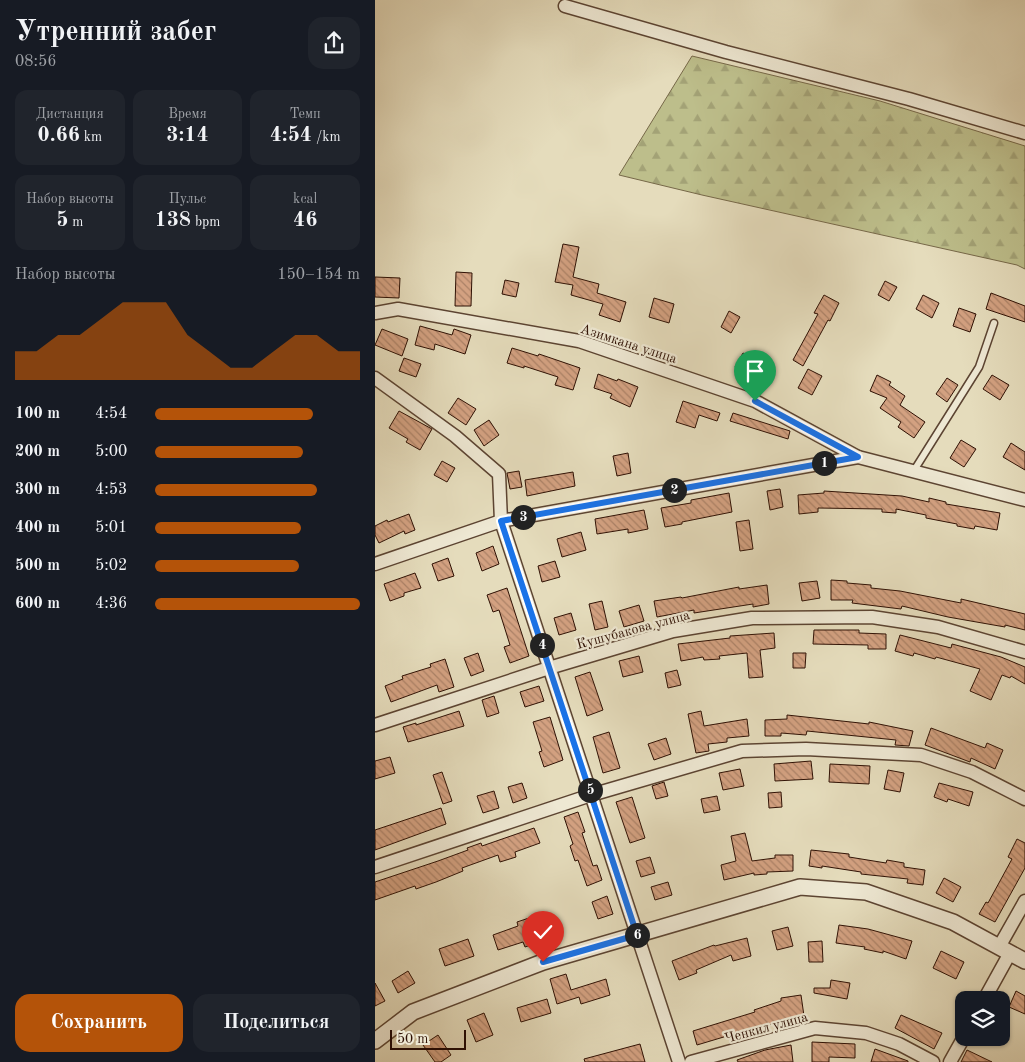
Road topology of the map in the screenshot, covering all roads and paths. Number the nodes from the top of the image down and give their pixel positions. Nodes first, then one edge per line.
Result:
1 (565, 6) dead end
2 (1025, 133) edge
3 (375, 313) edge
4 (994, 323) dead end
5 (375, 378) edge
6 (858, 457) junction
7 (913, 472) junction
8 (1025, 500) edge
9 (501, 521) junction
10 (375, 564) edge
11 (1025, 652) edge
12 (549, 668) junction
13 (375, 725) edge
14 (591, 795) junction
15 (1025, 799) edge
16 (375, 867) edge
17 (1025, 901) edge
18 (637, 935) junction
19 (1004, 950) junction
20 (1025, 961) edge
21 (988, 991) edge
22 (375, 1041) edge
23 (959, 1046) edge
24 (679, 1062) edge
25 (691, 1062) edge
26 (933, 1062) edge
27 (950, 1062) edge

1 - 2 street
3 - 6 street, Азимкана улица
4 - 7 lane
5 - 9 street
6 - 7 street
6 - 9 street
7 - 8 street
9 - 10 street
9 - 12 street
11 - 12 street, Кушубакова улица
12 - 13 street, Кушубакова улица
12 - 14 street
14 - 15 street
14 - 16 street
14 - 18 street
17 - 19 street
18 - 19 street
18 - 22 street
18 - 24 street
19 - 20 street
19 - 21 street
23 - 27 street
25 - 26 street, Ченкил улица

